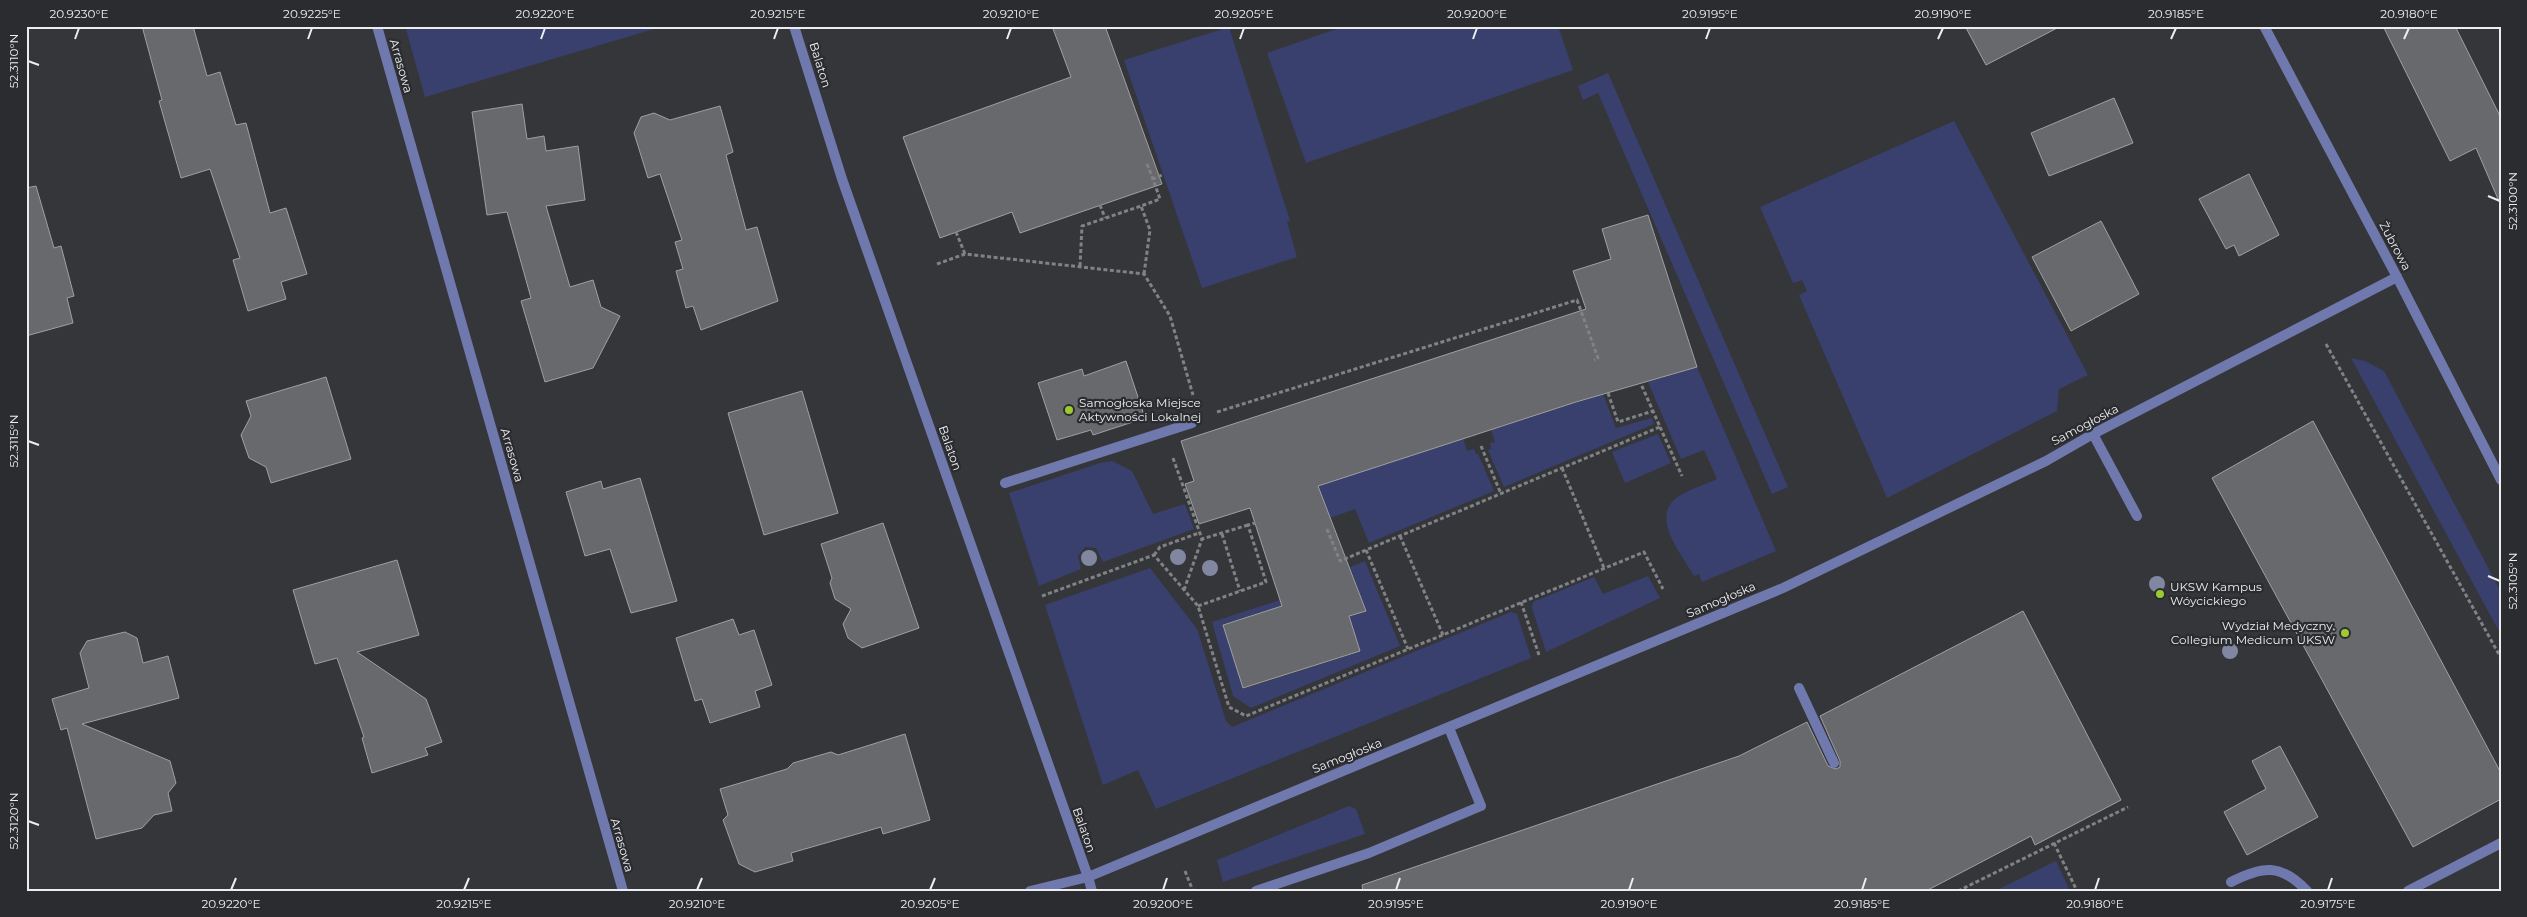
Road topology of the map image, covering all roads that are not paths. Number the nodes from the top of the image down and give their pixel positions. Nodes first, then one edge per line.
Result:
1 (377, 26) edge
2 (794, 26) edge
3 (2264, 26) edge
4 (2397, 278) junction
5 (1196, 421) road end
6 (2093, 434) junction
7 (2501, 480) edge
8 (1006, 483) dead end
9 (2137, 516) dead end
10 (1799, 688) dead end
11 (1449, 728) junction
12 (1834, 763) dead end
13 (2501, 843) edge
14 (1088, 877) junction
15 (2231, 882) dead end
16 (623, 891) edge
17 (1030, 891) edge
18 (1092, 891) edge
19 (1256, 891) edge
20 (2307, 891) edge
21 (2408, 891) edge

1 - 16 street, Arrasowa
2 - 14 street, Balaton
3 - 4 street, Żubrowa
4 - 6 street, Samogłoska
4 - 7 street, Żubrowa
5 - 8 street
6 - 9 street
6 - 11 street, Samogłoska
10 - 12 street
11 - 14 street, Samogłoska
11 - 19 street
13 - 21 street
14 - 17 street, Samogłoska
14 - 18 street, Balaton
15 - 20 street

